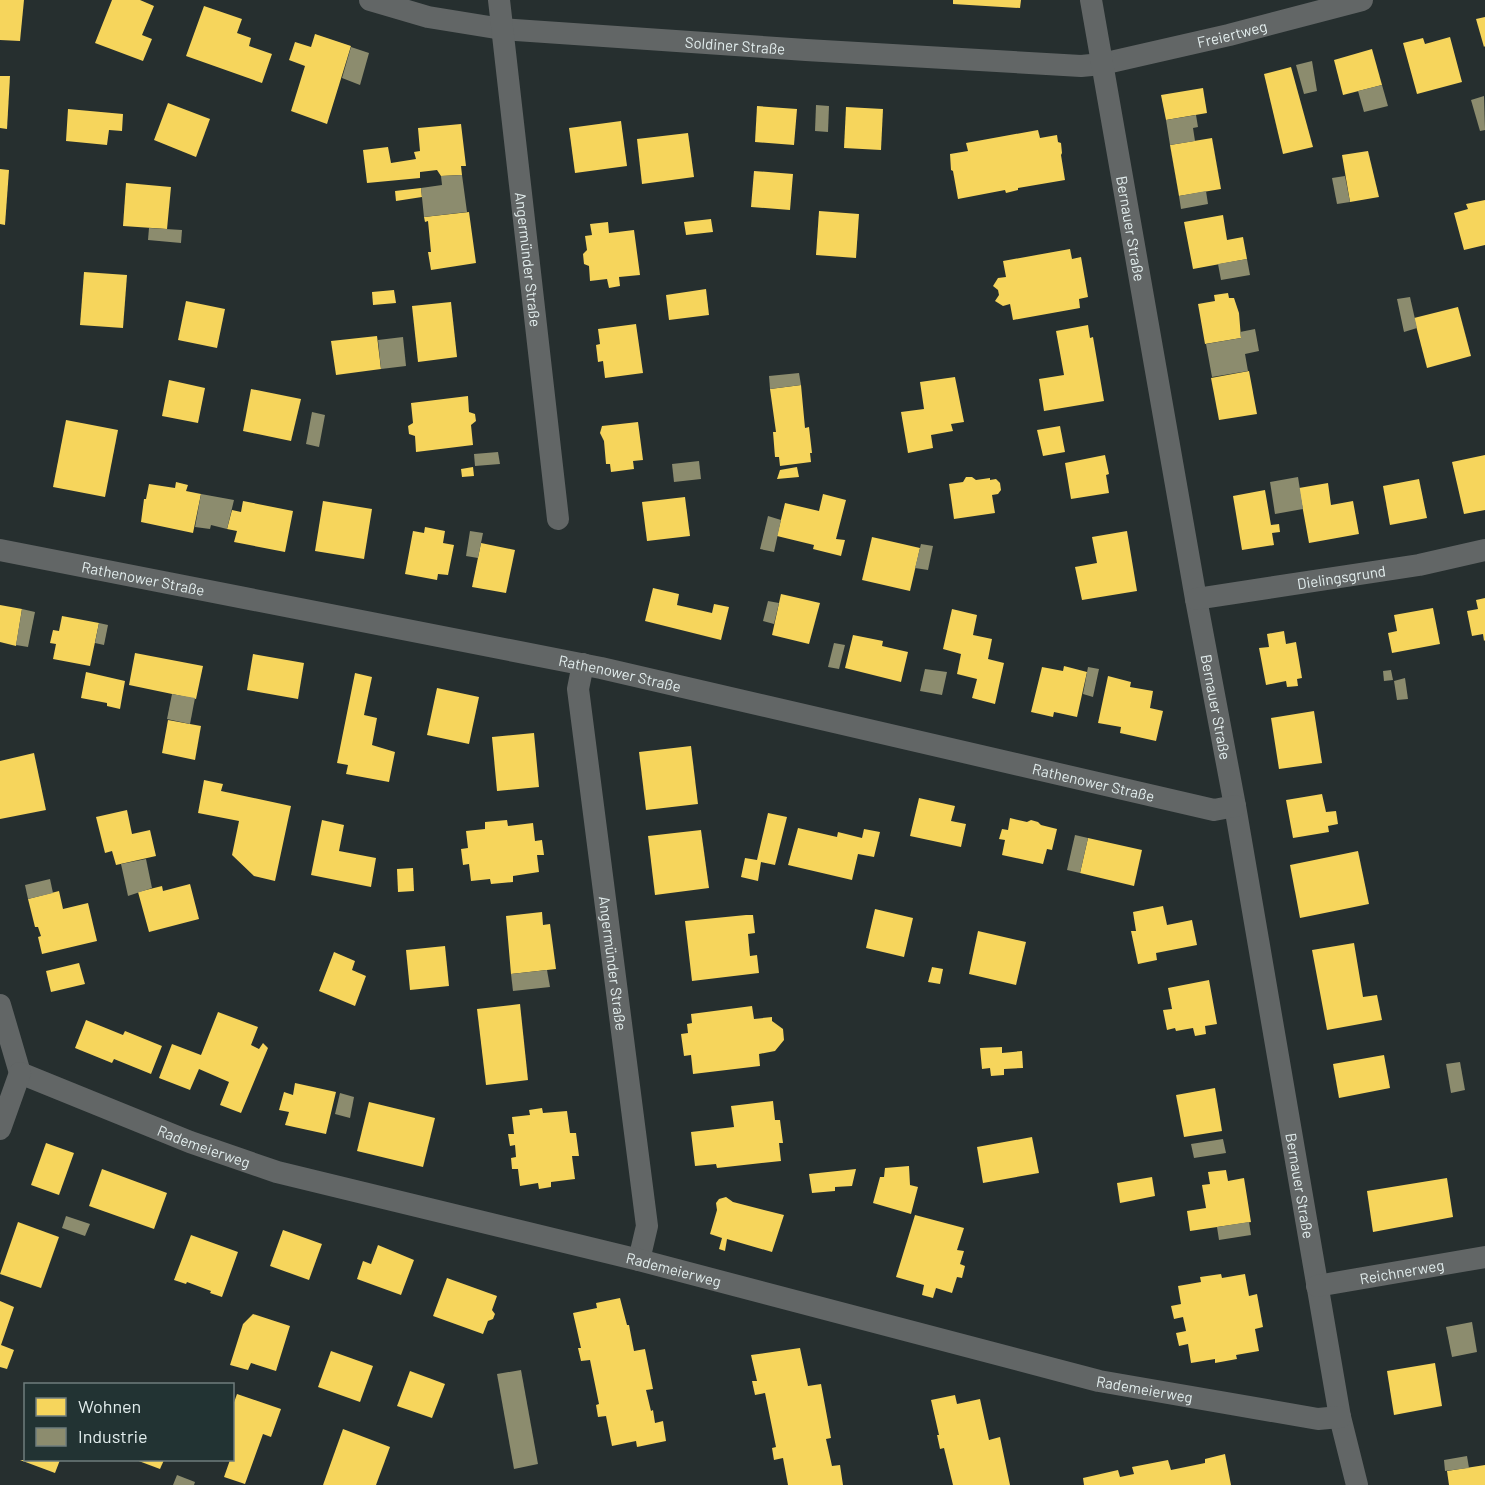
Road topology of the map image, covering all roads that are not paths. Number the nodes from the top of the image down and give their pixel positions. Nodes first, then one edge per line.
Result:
1 (370, 0) edge
2 (499, 0) edge
3 (1091, 0) edge
4 (1362, 0) edge
5 (502, 29) junction
6 (1102, 64) junction
7 (558, 519) dead end
8 (0, 550) edge
9 (1485, 550) edge
10 (1196, 598) junction
11 (583, 664) junction
12 (1235, 806) junction
13 (0, 1005) edge
14 (20, 1073) junction
15 (0, 1129) edge
16 (1485, 1257) edge
17 (639, 1260) junction
18 (1317, 1286) junction
19 (1340, 1417) junction
20 (1357, 1485) edge

1 - 5 street, Soldiner Straße
2 - 5 street, Angermünder Straße
3 - 6 street, Bernauer Straße
4 - 6 street, Freiertweg
5 - 6 street, Soldiner Straße
5 - 7 street, Angermünder Straße
6 - 10 street, Bernauer Straße
8 - 11 street, Rathenower Straße
9 - 10 street, Dielingsgrund
10 - 12 street, Bernauer Straße
11 - 12 street, Rathenower Straße
11 - 17 street, Angermünder Straße
12 - 18 street, Bernauer Straße
13 - 14 street
14 - 15 street
14 - 17 street, Rademeierweg
16 - 18 street, Reichnerweg
17 - 19 street, Rademeierweg
18 - 19 street, Bernauer Straße
19 - 20 street, Bernauer Straße

